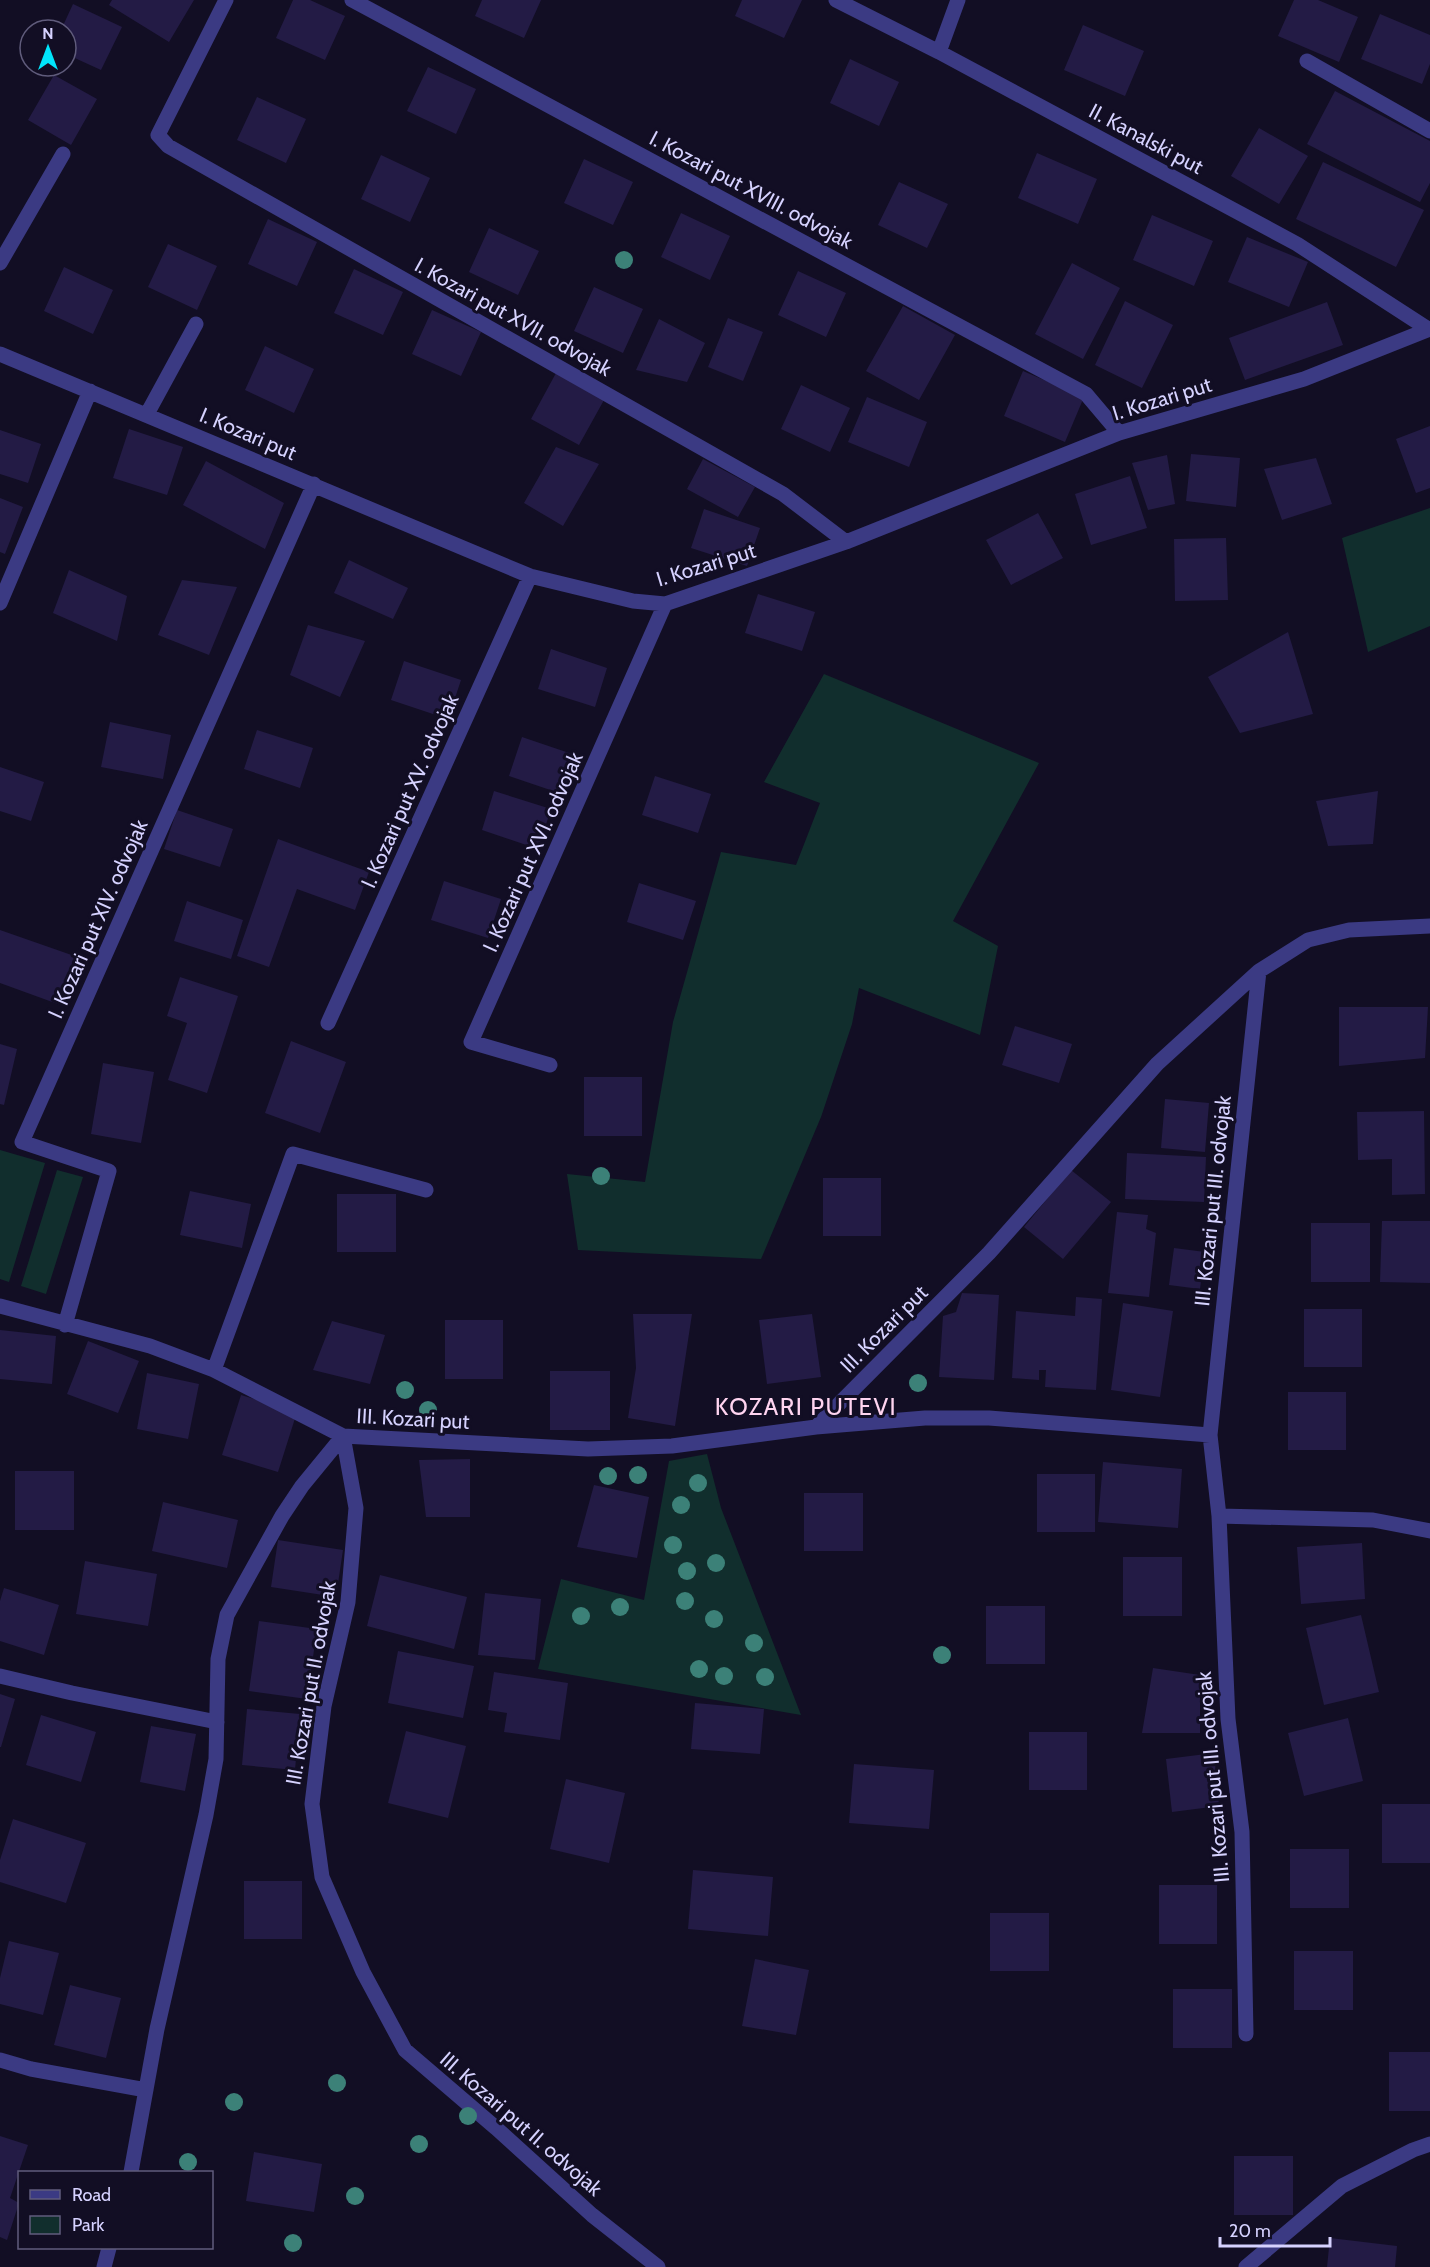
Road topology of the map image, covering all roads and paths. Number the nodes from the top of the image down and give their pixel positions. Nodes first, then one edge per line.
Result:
1 (226, 0) edge
2 (352, 0) edge
3 (836, 0) edge
4 (958, 0) edge
5 (939, 51) junction
6 (1307, 61) dead end
7 (1430, 131) edge
8 (63, 154) dead end
9 (0, 263) edge
10 (196, 324) dead end
11 (1429, 329) edge
12 (0, 354) edge
13 (90, 391) junction
14 (147, 414) junction
15 (1119, 433) junction
16 (314, 484) junction
17 (846, 542) junction
18 (530, 576) junction
19 (0, 603) edge
20 (665, 604) junction
21 (1430, 926) edge
22 (1259, 971) junction
23 (328, 1023) dead end
24 (550, 1065) dead end
25 (426, 1190) dead end
26 (0, 1306) edge
27 (65, 1325) junction
28 (214, 1370) junction
29 (816, 1427) junction
30 (1210, 1435) junction
31 (343, 1436) junction
32 (1219, 1516) junction
33 (1430, 1531) edge
34 (0, 1676) edge
35 (217, 1722) junction
36 (1246, 2034) dead end
37 (0, 2060) edge
38 (146, 2090) junction
39 (1430, 2144) edge
40 (131, 2171) edge
41 (109, 2249) edge
42 (104, 2267) edge
43 (657, 2267) edge
44 (1246, 2267) edge

1 - 17 street, I. Kozari put XVII. odvojak
2 - 15 street, I. Kozari put XVIII. odvojak
3 - 5 street, II. Kanalski put
4 - 5 street
5 - 11 street, II. Kanalski put
6 - 7 street
8 - 9 street
10 - 14 street
11 - 15 street, I. Kozari put
12 - 13 street, I. Kozari put
13 - 14 street, I. Kozari put
13 - 19 street
14 - 16 street, I. Kozari put
15 - 17 street, I. Kozari put
16 - 18 street, I. Kozari put
16 - 27 street, I. Kozari put XIV. odvojak
17 - 20 street, I. Kozari put
18 - 20 street, I. Kozari put
18 - 23 street, I. Kozari put XV. odvojak
20 - 24 street, I. Kozari put XVI. odvojak
21 - 22 street, III. Kozari put
22 - 29 street, III. Kozari put
22 - 30 street, III. Kozari put III. odvojak
25 - 28 street
26 - 27 street, III. Kozari put
27 - 28 street, III. Kozari put
28 - 31 street, III. Kozari put
29 - 30 street
29 - 31 street, III. Kozari put
30 - 32 street, III. Kozari put III. odvojak
31 - 35 street
31 - 43 street, III. Kozari put II. odvojak
32 - 33 street
32 - 36 street, III. Kozari put III. odvojak
34 - 35 street
35 - 38 street
37 - 38 street
38 - 40 street
39 - 44 street
41 - 42 street

